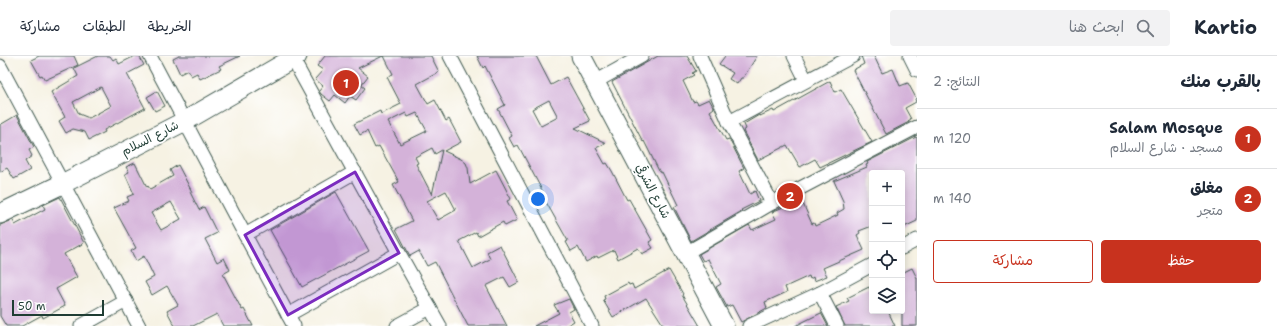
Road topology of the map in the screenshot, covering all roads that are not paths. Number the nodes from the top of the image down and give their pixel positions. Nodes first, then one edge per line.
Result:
1 (150, 56) edge
2 (450, 56) edge
3 (581, 56) edge
4 (642, 56) edge
5 (700, 56) edge
6 (794, 56) edge
7 (854, 56) edge
8 (910, 56) edge
9 (294, 57) edge
10 (0, 66) edge
11 (917, 70) edge
12 (806, 80) junction
13 (595, 82) junction
14 (185, 121) junction
15 (729, 122) junction
16 (917, 127) edge
17 (355, 172) junction
18 (62, 184) junction
19 (772, 203) junction
20 (0, 214) edge
21 (245, 235) junction
22 (917, 240) edge
23 (905, 246) edge
24 (398, 253) junction
25 (686, 253) junction
26 (869, 267) edge
27 (820, 293) junction
28 (126, 301) junction
29 (430, 308) junction
30 (291, 320) edge
31 (722, 325) edge
32 (81, 326) edge
33 (139, 326) edge
34 (397, 326) edge
35 (440, 326) edge
36 (592, 326) edge
37 (749, 326) edge
38 (837, 326) edge

1 - 14 street
2 - 36 street
3 - 13 street, شارع الشرقي
4 - 13 street
5 - 15 street
6 - 12 street
7 - 12 street
8 - 11 street
9 - 14 street, شارع السلام
9 - 17 street
10 - 18 street
12 - 15 street
13 - 25 street, شارع الشرقي
14 - 18 street, شارع السلام
14 - 21 street
15 - 19 street
16 - 19 street
17 - 21 street
17 - 24 street
18 - 20 street, شارع السلام
18 - 28 street
19 - 25 street
21 - 30 street
22 - 23 street
24 - 29 street
24 - 30 street
25 - 31 street, شارع الشرقي
26 - 27 street
27 - 37 street
27 - 38 street
28 - 32 street
28 - 33 street
29 - 34 street
29 - 35 street

